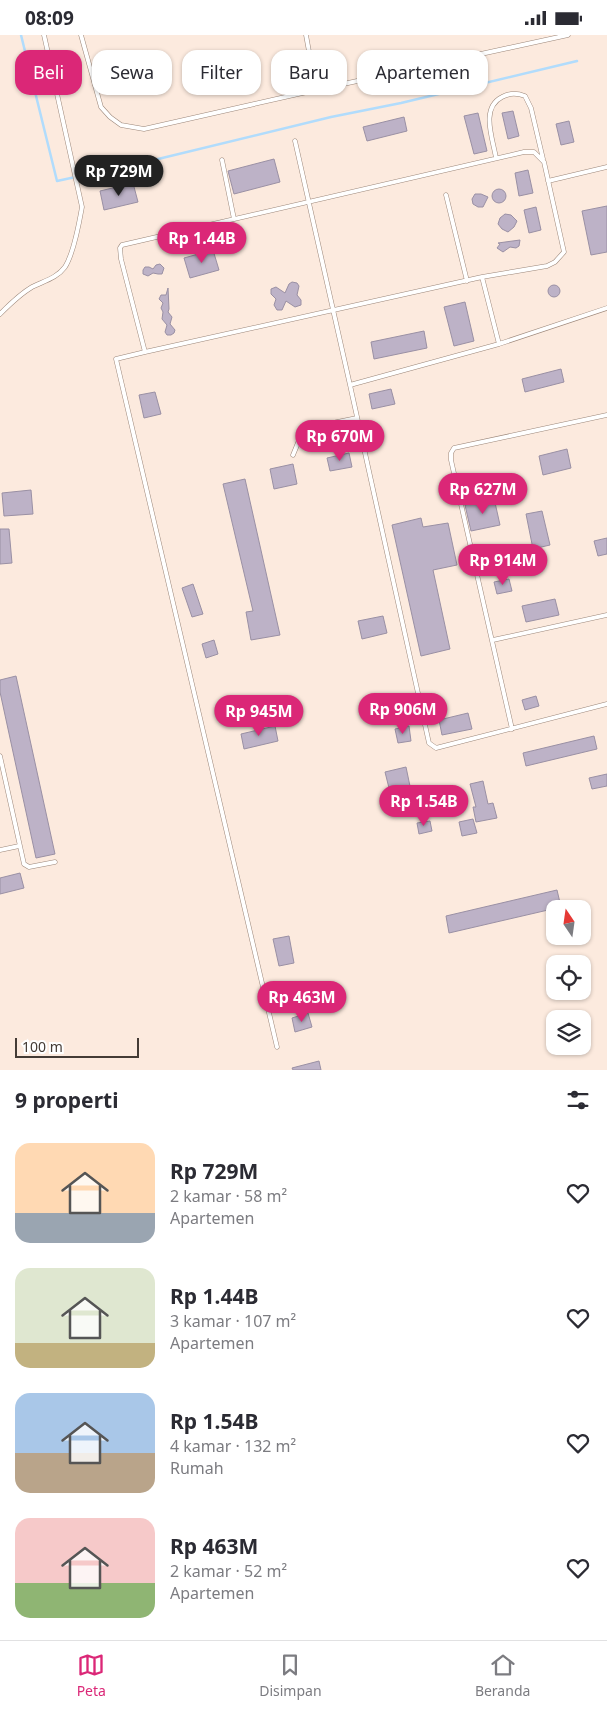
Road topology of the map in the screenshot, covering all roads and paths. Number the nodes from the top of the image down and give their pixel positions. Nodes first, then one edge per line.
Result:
1 (44, 35) edge
2 (81, 35) edge
3 (306, 35) edge
4 (568, 35) edge
5 (309, 50) edge
6 (347, 83) edge
7 (294, 95) edge
8 (295, 141) dead end
9 (496, 158) junction
10 (222, 160) dead end
11 (544, 162) junction
12 (607, 167) edge
13 (548, 181) junction
14 (446, 195) dead end
15 (309, 202) junction
16 (234, 219) junction
17 (482, 277) junction
18 (466, 281) junction
19 (607, 307) edge
20 (333, 311) junction
21 (0, 315) edge
22 (500, 344) junction
23 (145, 352) junction
24 (350, 385) junction
25 (607, 415) edge
26 (357, 419) junction
27 (293, 455) dead end
28 (607, 615) edge
29 (493, 640) junction
30 (607, 704) edge
31 (512, 729) junction
32 (0, 756) edge
33 (19, 846) junction
34 (0, 850) edge
35 (55, 862) dead end
36 (277, 1047) dead end

1 - 21 lane
2 - 7 lane
3 - 5 lane
4 - 6 lane
8 - 15 lane
9 - 11 lane
9 - 11 lane
9 - 15 lane
10 - 16 lane
11 - 13 lane
12 - 13 lane
13 - 17 lane
14 - 18 lane
15 - 16 lane
15 - 20 lane
16 - 23 lane
17 - 18 lane
17 - 22 lane
18 - 20 lane
19 - 22 lane
20 - 23 lane
20 - 24 lane
22 - 24 lane
23 - 36 lane
24 - 26 lane
25 - 29 lane
26 - 27 lane
26 - 31 lane
28 - 29 lane
29 - 31 lane
30 - 31 lane
32 - 33 lane
33 - 34 lane
33 - 35 lane

